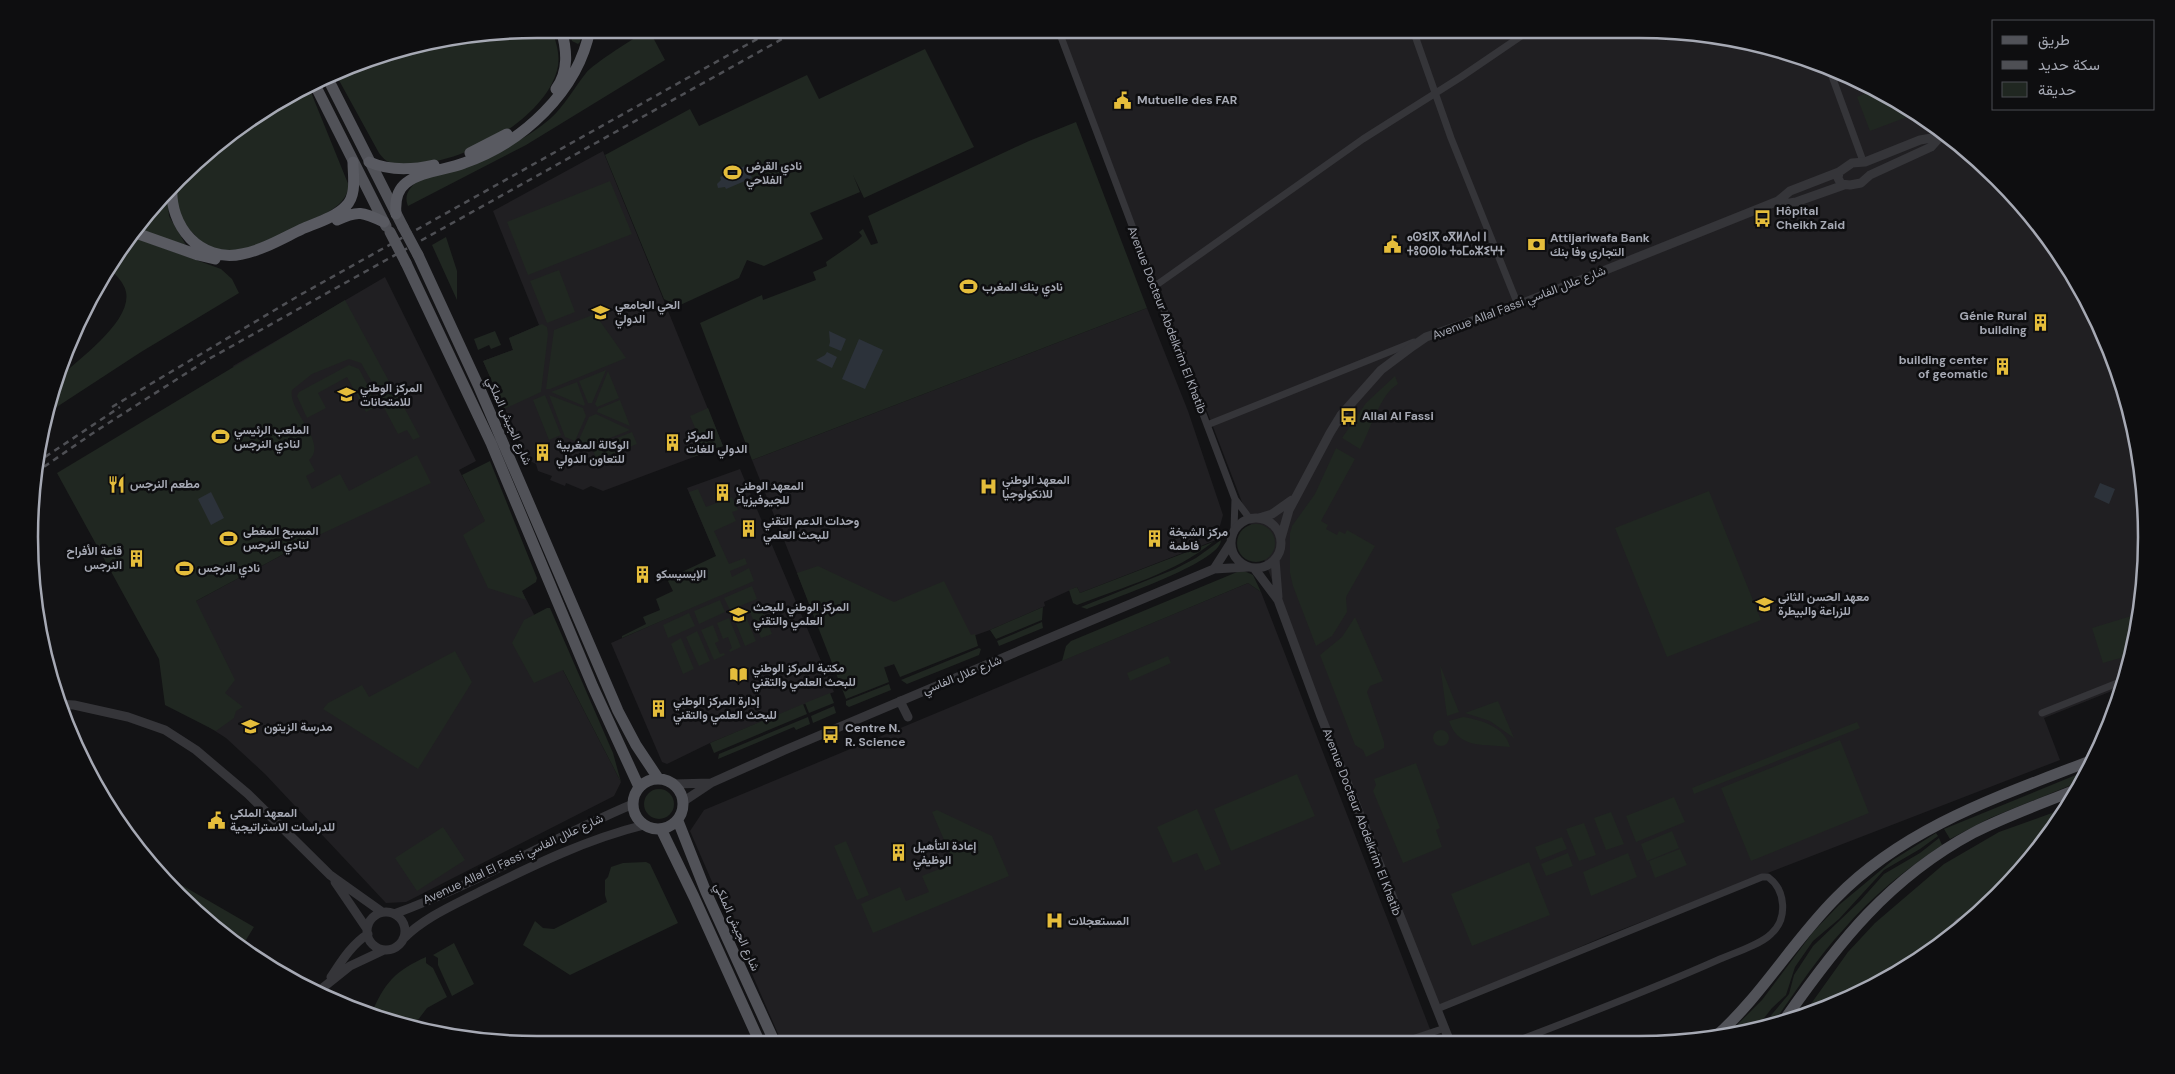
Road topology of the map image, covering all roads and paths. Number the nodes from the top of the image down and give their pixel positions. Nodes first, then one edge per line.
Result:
1 (563, 38) edge
2 (588, 38) edge
3 (1061, 38) edge
4 (1416, 38) edge
5 (1518, 38) edge
6 (1833, 78) edge
7 (330, 83) edge
8 (317, 89) edge
9 (1435, 93) junction
10 (1939, 138) joint
11 (353, 162) junction
12 (369, 162) junction
13 (1864, 162) junction
14 (1839, 172) junction
15 (1870, 175) junction
16 (1844, 185) junction
17 (171, 197) edge
18 (1778, 201) junction
19 (396, 214) junction
20 (387, 227) junction
21 (140, 234) edge
22 (1155, 286) junction
23 (1518, 305) junction
24 (1426, 338) junction
25 (1207, 426) junction
26 (505, 447) junction
27 (495, 453) junction
28 (1296, 497) junction
29 (1235, 499) junction
30 (1255, 518) junction
31 (1234, 530) junction
32 (1280, 538) junction
33 (1230, 544) junction
34 (1275, 559) junction
35 (1251, 568) junction
36 (1214, 570) junction
37 (1278, 600) junction
38 (2115, 684) edge
39 (900, 701) junction
40 (67, 705) edge
41 (2042, 713) dead end
42 (908, 717) dead end
43 (2083, 764) edge
44 (658, 778) junction
45 (711, 783) junction
46 (674, 784) junction
47 (639, 787) junction
48 (2067, 793) edge
49 (684, 801) junction
50 (633, 804) junction
51 (678, 821) junction
52 (644, 825) junction
53 (661, 829) junction
54 (330, 876) junction
55 (382, 912) junction
56 (394, 914) junction
57 (367, 932) junction
58 (403, 939) junction
59 (384, 950) junction
60 (328, 982) junction
61 (322, 988) edge
62 (1437, 1009) junction
63 (1790, 1013) edge
64 (1445, 1028) junction
65 (1723, 1029) edge
66 (756, 1036) edge
67 (771, 1036) edge
68 (1421, 1036) edge
69 (1448, 1036) edge
70 (1532, 1036) edge

1 - 12 highway
2 - 19 highway
3 - 22 street, Avenue Docteur Abdelkrim El Khatib
4 - 9 street
5 - 9 street
6 - 13 street
7 - 12 main road, شارع الجيش الملكي
8 - 11 main road, شارع الجيش الملكي
9 - 22 street
9 - 23 street
10 - 13 street
10 - 15 street
11 - 17 highway
11 - 20 main road, شارع الجيش الملكي
12 - 19 main road, شارع الجيش الملكي
13 - 14 street
13 - 15 street
14 - 16 street
14 - 18 street
15 - 16 street
16 - 18 street
18 - 23 street, Avenue Allal Fassi شارع علال الفاسي
19 - 26 main road, شارع الجيش الملكي, bridge
20 - 21 highway
20 - 27 main road, شارع الجيش الملكي, bridge
22 - 25 street, Avenue Docteur Abdelkrim El Khatib
23 - 24 street, Avenue Allal Fassi شارع علال الفاسي
24 - 25 street
24 - 28 street, Avenue Allal Fassi شارع علال الفاسي
25 - 29 street, Avenue Docteur Abdelkrim El Khatib
26 - 27 main road
26 - 44 main road, شارع الجيش الملكي
27 - 47 main road, شارع الجيش الملكي
28 - 30 street
28 - 32 street
29 - 30 street
29 - 31 street
30 - 31 street
30 - 32 street
31 - 33 street
32 - 34 street
33 - 35 street
33 - 36 street
34 - 35 street
34 - 37 street
35 - 36 street, شارع علال الفاسي
35 - 37 street
36 - 39 street, شارع علال الفاسي
37 - 62 street, Avenue Docteur Abdelkrim El Khatib
38 - 41 street
39 - 42 street
39 - 45 street, شارع علال الفاسي
40 - 54 street
43 - 65 main road
44 - 46 main road
44 - 47 main road
45 - 46 street, شارع علال الفاسي
45 - 49 street, شارع علال الفاسي
46 - 49 main road
47 - 50 main road
48 - 63 main road
49 - 51 main road
50 - 52 main road
50 - 56 street, Avenue Allal El Fassi شارع علال الفاسي
51 - 53 main road
51 - 67 main road, شارع الجيش الملكي
52 - 53 main road
52 - 58 street, Avenue Allal El Fassi شارع علال الفاسي
53 - 66 main road
54 - 55 street
54 - 57 street
55 - 56 street
55 - 57 street
56 - 58 street
57 - 59 street
57 - 60 street
58 - 59 street
59 - 60 street
60 - 61 street
62 - 64 street, Avenue Docteur Abdelkrim El Khatib
62 - 70 street
64 - 68 street
64 - 69 street, Avenue Docteur Abdelkrim El Khatib

